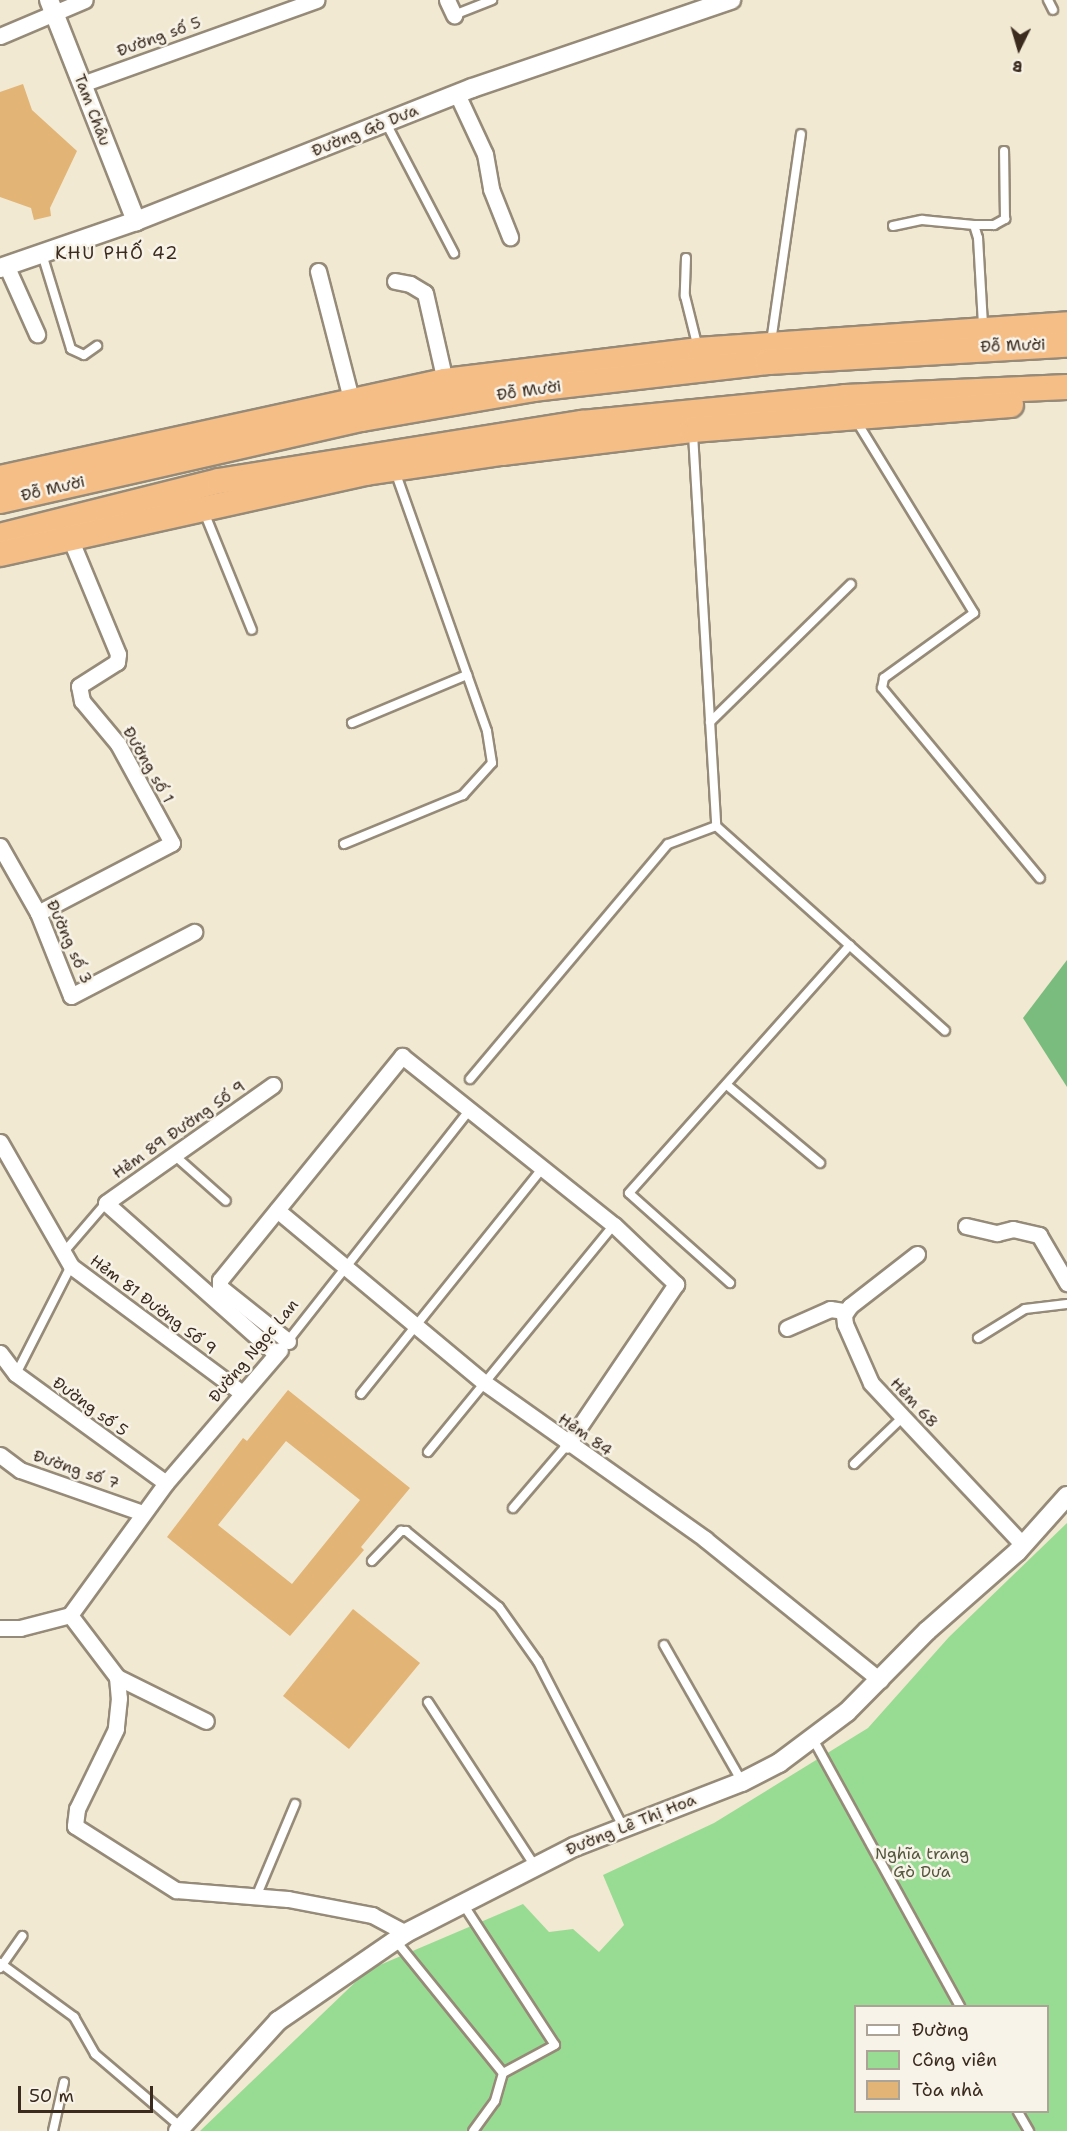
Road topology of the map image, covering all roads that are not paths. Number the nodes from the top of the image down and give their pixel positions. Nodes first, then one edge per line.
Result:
1 (85, 0) edge
2 (316, 0) edge
3 (447, 0) edge
4 (492, 0) edge
5 (731, 0) edge
6 (1047, 0) edge
7 (52, 6) edge
8 (1053, 10) dead end
9 (454, 15) joint
10 (0, 36) edge
11 (82, 84) junction
12 (457, 94) junction
13 (386, 123) junction
14 (801, 134) dead end
15 (1004, 151) dead end
16 (136, 221) junction
17 (974, 225) junction
18 (893, 226) dead end
19 (510, 237) dead end
20 (42, 253) junction
21 (454, 253) dead end
22 (687, 258) dead end
23 (3, 266) edge
24 (318, 271) dead end
25 (394, 281) dead end
26 (1067, 324) edge
27 (983, 328) junction
28 (37, 334) dead end
29 (771, 343) junction
30 (1067, 345) edge
31 (98, 346) dead end
32 (699, 350) junction
33 (445, 381) junction
34 (1067, 387) edge
35 (351, 399) junction
36 (1067, 404) edge
37 (853, 416) junction
38 (692, 421) junction
39 (395, 470) junction
40 (0, 478) edge
41 (0, 501) edge
42 (202, 508) junction
43 (67, 529) junction
44 (0, 536) edge
45 (0, 554) edge
46 (851, 584) dead end
47 (252, 630) dead end
48 (467, 675) junction
49 (710, 722) junction
50 (352, 723) dead end
51 (716, 826) junction
52 (344, 844) dead end
53 (0, 846) edge
54 (1040, 878) dead end
55 (38, 913) junction
56 (194, 932) dead end
57 (849, 945) junction
58 (945, 1031) dead end
59 (470, 1079) dead end
60 (273, 1085) dead end
61 (728, 1086) junction
62 (468, 1112) junction
63 (0, 1142) edge
64 (174, 1155) junction
65 (820, 1163) dead end
66 (541, 1170) junction
67 (226, 1201) dead end
68 (106, 1203) junction
69 (277, 1210) junction
70 (614, 1225) junction
71 (966, 1226) dead end
72 (917, 1254) dead end
73 (67, 1260) junction
74 (345, 1267) junction
75 (730, 1283) dead end
76 (1067, 1283) edge
77 (1067, 1304) edge
78 (845, 1311) junction
79 (415, 1324) junction
80 (787, 1328) dead end
81 (978, 1338) dead end
82 (281, 1349) junction
83 (0, 1353) edge
84 (16, 1374) junction
85 (485, 1383) junction
86 (242, 1394) junction
87 (362, 1394) dead end
88 (903, 1417) junction
89 (567, 1445) junction
90 (428, 1452) dead end
91 (0, 1455) edge
92 (854, 1464) dead end
93 (165, 1483) junction
94 (1067, 1496) edge
95 (513, 1508) dead end
96 (143, 1513) junction
97 (1023, 1545) junction
98 (372, 1561) dead end
99 (70, 1615) junction
100 (0, 1628) edge
101 (664, 1645) dead end
102 (117, 1677) junction
103 (880, 1680) junction
104 (428, 1702) dead end
105 (206, 1721) dead end
106 (812, 1738) junction
107 (742, 1782) junction
108 (295, 1804) dead end
109 (624, 1828) junction
110 (535, 1866) junction
111 (256, 1897) junction
112 (462, 1903) junction
113 (22, 1936) dead end
114 (401, 1936) junction
115 (1, 1965) edge
116 (959, 2005) edge
117 (503, 2073) junction
118 (64, 2082) dead end
119 (1019, 2113) edge
120 (181, 2130) edge
121 (53, 2131) edge
122 (472, 2131) edge
123 (1029, 2131) edge

1 - 7 street
2 - 11 street, Đường số 5
3 - 9 street
4 - 9 lane
5 - 12 street, Đường Gò Dưa
6 - 8 lane
7 - 10 street
7 - 11 street, Tam Châu
11 - 16 street, Tam Châu
12 - 13 street, Đường Gò Dưa
12 - 19 street
13 - 16 street, Đường Gò Dưa
13 - 21 lane
14 - 29 lane
15 - 17 lane
16 - 20 street, Đường Gò Dưa
17 - 18 lane
17 - 27 lane
20 - 23 street, Đường Gò Dưa
20 - 31 lane
22 - 32 lane
23 - 28 street
24 - 35 street
25 - 33 street
26 - 27 highway, Đỗ Mười
27 - 29 highway, Đỗ Mười
29 - 32 highway, Đỗ Mười
30 - 41 highway, Đỗ Mười
32 - 33 highway, Đỗ Mười
33 - 35 highway, Đỗ Mười
34 - 38 highway, Đỗ Mười
35 - 40 highway, Đỗ Mười
36 - 37 highway, Đỗ Mười
37 - 38 highway, Đỗ Mười
37 - 54 lane
38 - 39 highway, Đỗ Mười
38 - 43 highway, Đỗ Mười
38 - 49 lane
39 - 42 highway, Đỗ Mười
39 - 48 lane
42 - 43 highway, Đỗ Mười
42 - 47 lane
43 - 44 highway, Đỗ Mười
43 - 45 highway, Đỗ Mười
43 - 55 street, Đường số 1
46 - 49 lane
48 - 50 lane
48 - 52 lane
49 - 51 lane
51 - 57 lane
51 - 59 lane
53 - 55 street, Đường số 3
55 - 56 street, Đường số 3
57 - 58 lane
57 - 61 lane
60 - 64 street, Hẻm 89 Đường Số 9
61 - 65 lane
61 - 75 lane
62 - 66 street
62 - 69 street
62 - 74 lane, Đường Ngọc Lan
63 - 73 street
64 - 67 lane
64 - 68 street, Hẻm 89 Đường Số 9
66 - 70 street
66 - 79 lane
68 - 73 lane
68 - 82 street
69 - 74 street, Hẻm 84
69 - 82 street
70 - 85 lane
70 - 89 street
71 - 76 street
72 - 78 street
73 - 84 lane
73 - 86 street, Hẻm 81 Đường Số 9
74 - 79 street, Hẻm 84
74 - 82 lane, Đường Ngọc Lan
77 - 81 lane
78 - 80 street
78 - 88 street, Hẻm 68
79 - 85 street, Hẻm 84
79 - 87 lane
82 - 86 street, Đường Ngọc Lan
83 - 84 street, Đường số 5
84 - 93 street, Đường số 5
85 - 89 street, Hẻm 84
85 - 90 lane
86 - 93 street, Đường Ngọc Lan
88 - 92 lane
88 - 97 street, Hẻm 68
89 - 95 lane
89 - 103 street, Hẻm 84
91 - 96 street, Đường số 7
93 - 96 street, Đường Ngọc Lan
94 - 97 street, Đường Lê Thị Hoa
96 - 99 street, Đường Ngọc Lan
97 - 103 street, Đường Lê Thị Hoa
98 - 109 lane
99 - 100 street
99 - 102 street
101 - 107 lane
102 - 105 street
102 - 111 street
103 - 106 street, Đường Lê Thị Hoa
104 - 110 lane
106 - 107 street, Đường Lê Thị Hoa
106 - 116 lane
107 - 109 street, Đường Lê Thị Hoa
108 - 111 lane
109 - 110 street, Đường Lê Thị Hoa
110 - 112 street, Đường Lê Thị Hoa
111 - 114 street
112 - 114 street, Đường Lê Thị Hoa
112 - 117 lane
113 - 115 lane
114 - 117 lane
114 - 120 street, Đường Lê Thị Hoa
115 - 120 lane
117 - 122 lane
118 - 121 lane
119 - 123 lane

